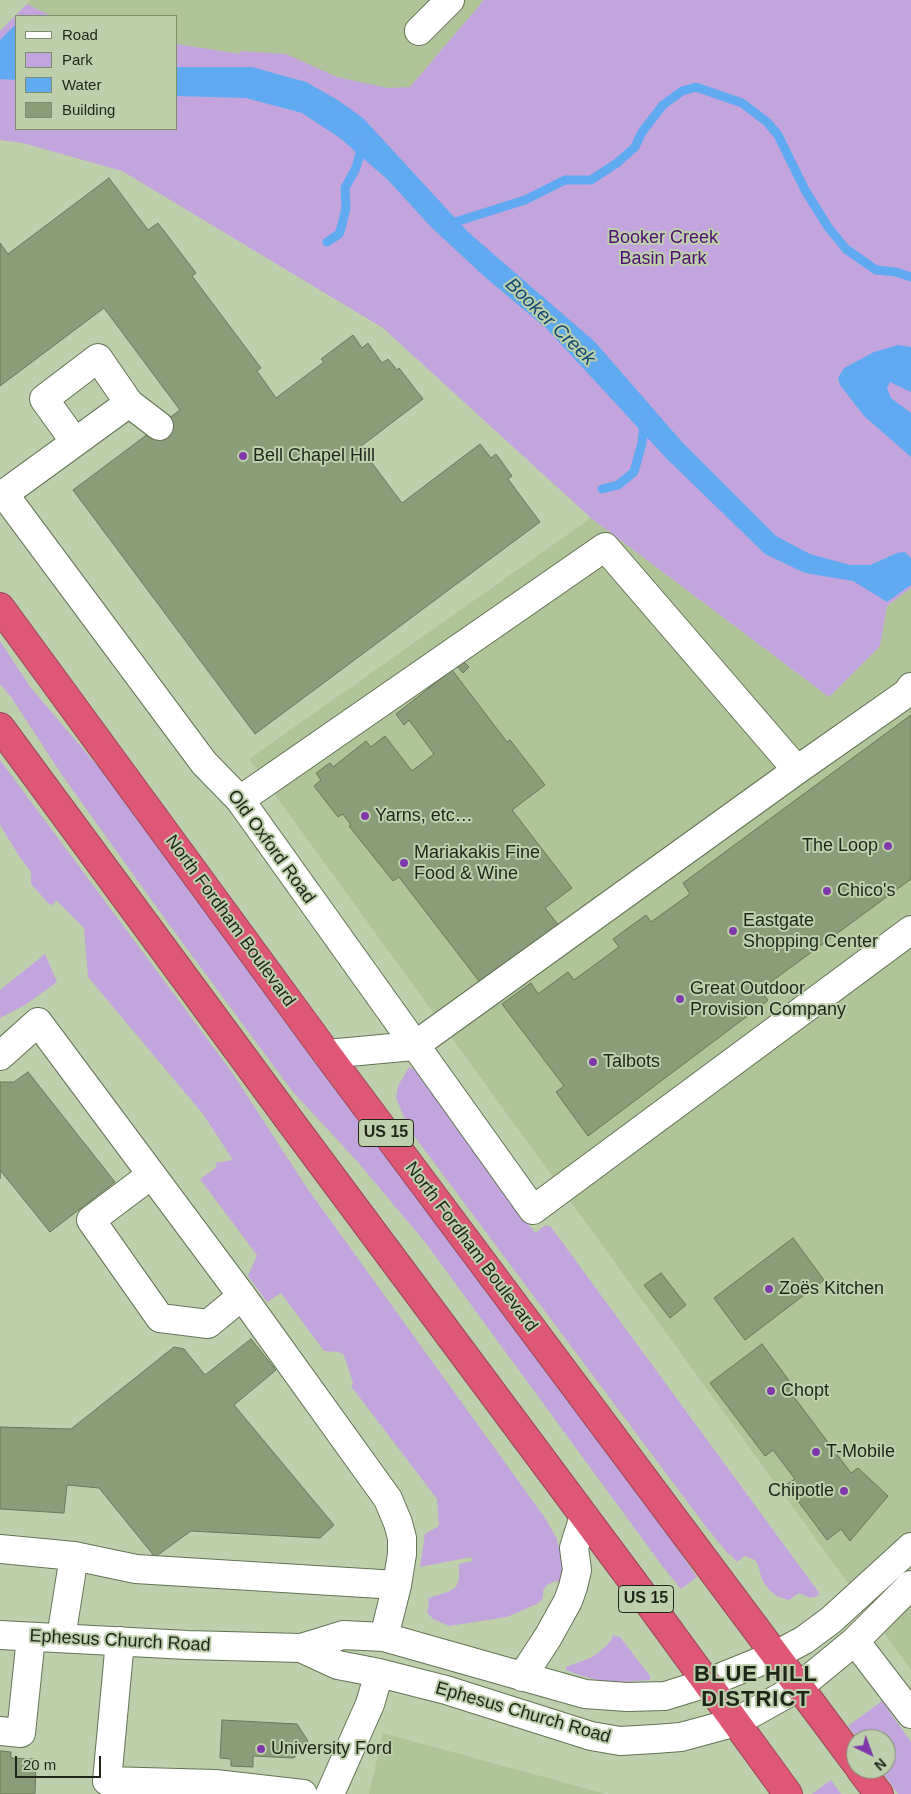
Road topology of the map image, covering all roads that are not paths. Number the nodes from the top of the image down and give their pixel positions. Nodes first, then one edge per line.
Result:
1 (450, 0) edge
2 (419, 31) dead end
3 (129, 403) junction
4 (159, 426) dead end
5 (75, 442) junction
6 (2, 495) edge
7 (0, 607) edge
8 (911, 687) edge
9 (0, 727) edge
10 (797, 770) junction
11 (240, 800) junction
12 (911, 930) edge
13 (414, 1046) junction
14 (327, 1054) junction
15 (0, 1056) edge
16 (151, 1175) junction
17 (242, 1296) junction
18 (584, 1516) junction
19 (911, 1547) edge
20 (0, 1549) edge
21 (74, 1556) junction
22 (397, 1585) junction
23 (911, 1585) edge
24 (0, 1635) edge
25 (31, 1637) junction
26 (384, 1637) junction
27 (61, 1638) junction
28 (120, 1641) junction
29 (855, 1641) junction
30 (301, 1648) junction
31 (776, 1655) junction
32 (379, 1673) junction
33 (522, 1677) junction
34 (707, 1683) junction
35 (799, 1687) junction
36 (911, 1714) edge
37 (736, 1722) junction
38 (0, 1731) edge
39 (846, 1750) edge
40 (868, 1779) edge
41 (107, 1788) edge
42 (303, 1794) edge
43 (330, 1794) edge
44 (788, 1794) edge
45 (879, 1794) edge

1 - 2 street
3 - 4 street
3 - 5 street
3 - 5 street
5 - 6 street
6 - 11 street, Old Oxford Road
7 - 14 highway, North Fordham Boulevard / US 15
8 - 10 street
9 - 18 highway, US 15
10 - 11 street
10 - 13 street
11 - 13 street, Old Oxford Road
12 - 13 street, Old Oxford Road
13 - 14 street
14 - 31 highway, North Fordham Boulevard / US 15
15 - 16 street
16 - 17 street
16 - 17 street
17 - 22 street
18 - 33 street
18 - 34 highway, US 15
19 - 31 street, Ephesus Church Road
20 - 21 street
21 - 22 street
21 - 27 street
22 - 26 street
23 - 29 street, Ephesus Church Road
24 - 25 street, Ephesus Church Road
25 - 27 street, Ephesus Church Road
25 - 38 street
26 - 30 street, Ephesus Church Road
26 - 33 street, Ephesus Church Road
27 - 28 street, Ephesus Church Road
28 - 30 street, Ephesus Church Road
28 - 41 street
29 - 35 street, Ephesus Church Road
29 - 36 street
30 - 32 street, Ephesus Church Road
31 - 34 street, Ephesus Church Road
31 - 35 highway, North Fordham Boulevard / US 15
32 - 37 street, Ephesus Church Road
32 - 43 street
33 - 34 street, Ephesus Church Road
34 - 37 highway, US 15
35 - 37 street, Ephesus Church Road
35 - 39 highway, North Fordham Boulevard / US 15
37 - 44 highway, US 15
40 - 45 highway
41 - 42 street

